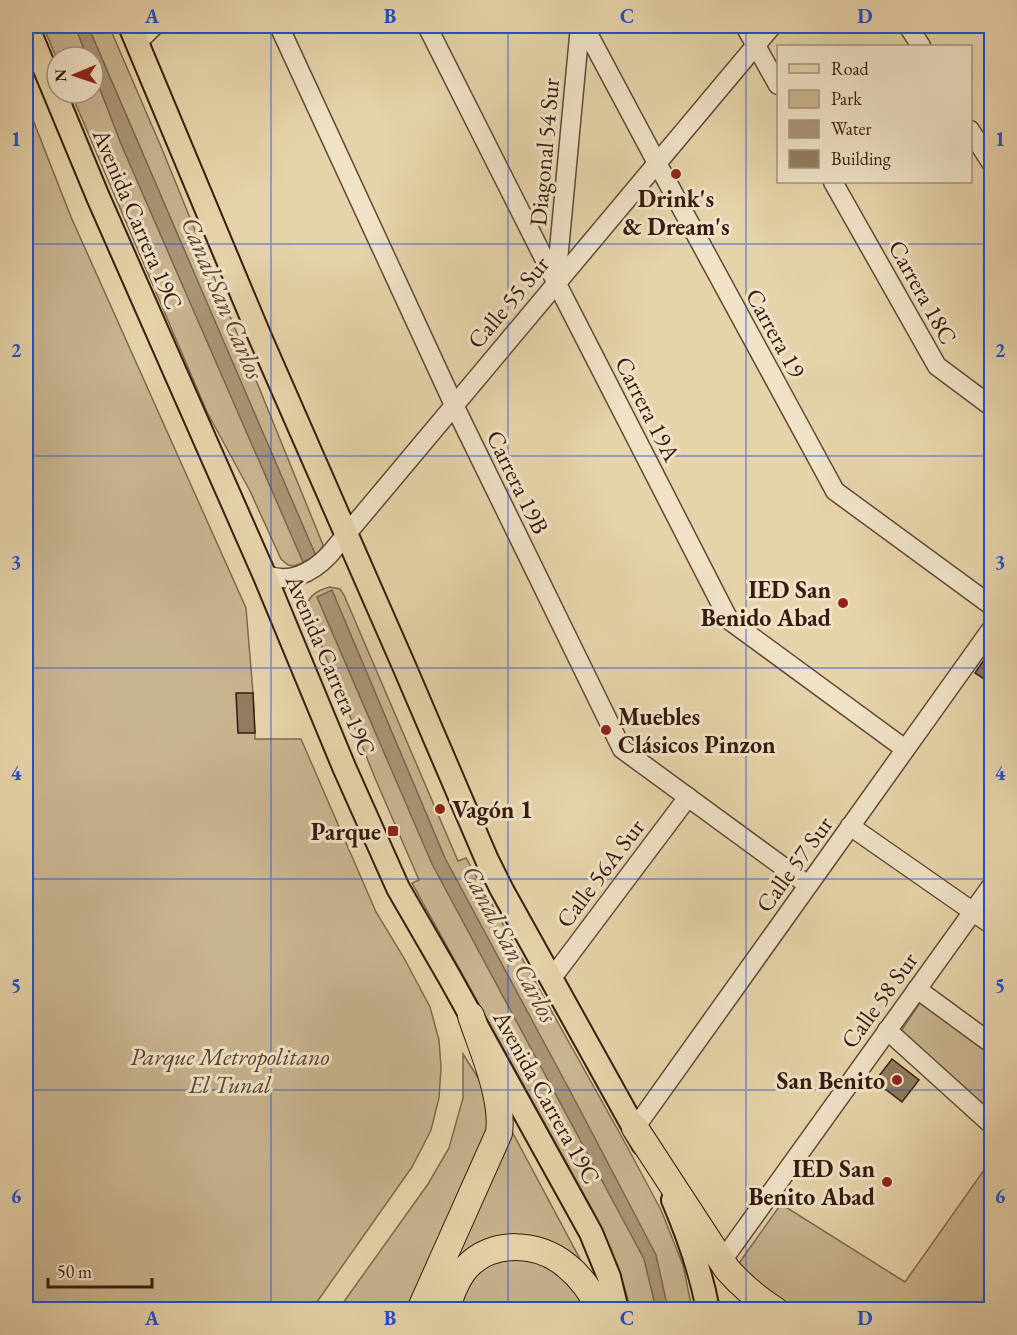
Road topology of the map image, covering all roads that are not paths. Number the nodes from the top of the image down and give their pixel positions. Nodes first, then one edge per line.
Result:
1 (27, 26) edge
2 (154, 26) edge
3 (279, 26) edge
4 (427, 26) edge
5 (582, 26) edge
6 (745, 26) edge
7 (772, 26) edge
8 (908, 26) edge
9 (134, 34) edge
10 (756, 45) junction
11 (920, 45) edge
12 (777, 83) edge
13 (972, 133) edge
14 (657, 163) junction
15 (992, 164) edge
16 (834, 183) edge
17 (556, 282) junction
18 (454, 405) junction
19 (992, 407) edge
20 (346, 534) junction
21 (264, 574) junction
22 (992, 606) edge
23 (992, 628) edge
24 (905, 749) junction
25 (688, 797) junction
26 (850, 826) junction
27 (808, 885) junction
28 (992, 885) edge
29 (973, 911) junction
30 (992, 925) edge
31 (552, 978) junction
32 (917, 988) junction
33 (471, 1016) junction
34 (887, 1030) junction
35 (992, 1044) edge
36 (992, 1125) edge
37 (634, 1128) junction
38 (722, 1261) junction
39 (420, 1310) edge
40 (446, 1310) edge
41 (601, 1310) edge
42 (617, 1310) edge
43 (708, 1310) edge
44 (775, 1310) edge

1 - 21 main road, Avenida Carrera 19C
2 - 9 street
3 - 18 street, Carrera 19B
4 - 17 street, Carrera 19A
5 - 14 street, Carrera 19
5 - 17 street, Diagonal 54 Sur
6 - 10 street
7 - 10 street, Calle 55 Sur
8 - 11 street
9 - 20 main road
10 - 12 street
10 - 14 street, Calle 55 Sur
13 - 15 street
14 - 17 street, Calle 55 Sur
14 - 22 street, Carrera 19
16 - 19 street, Carrera 18C
17 - 18 street, Calle 55 Sur
17 - 24 street, Carrera 19A
18 - 20 street, Calle 55 Sur
18 - 25 street, Carrera 19B
20 - 21 street, Calle 55 Sur
20 - 31 main road
21 - 33 main road, Avenida Carrera 19C
23 - 24 street, Calle 57 Sur
24 - 26 street, Calle 57 Sur
25 - 27 street, Carrera 19B
25 - 31 street, Calle 56A Sur
26 - 27 street, Calle 57 Sur
26 - 29 street
27 - 37 street, Calle 57 Sur
28 - 29 street, Calle 58 Sur
29 - 30 street
29 - 32 street, Calle 58 Sur
31 - 37 main road
32 - 34 street, Calle 58 Sur
32 - 35 street
33 - 39 highway
33 - 42 main road, Avenida Carrera 19C
34 - 36 street
34 - 38 street, Calle 58 Sur
37 - 38 highway
37 - 43 main road
38 - 44 highway
40 - 41 highway

